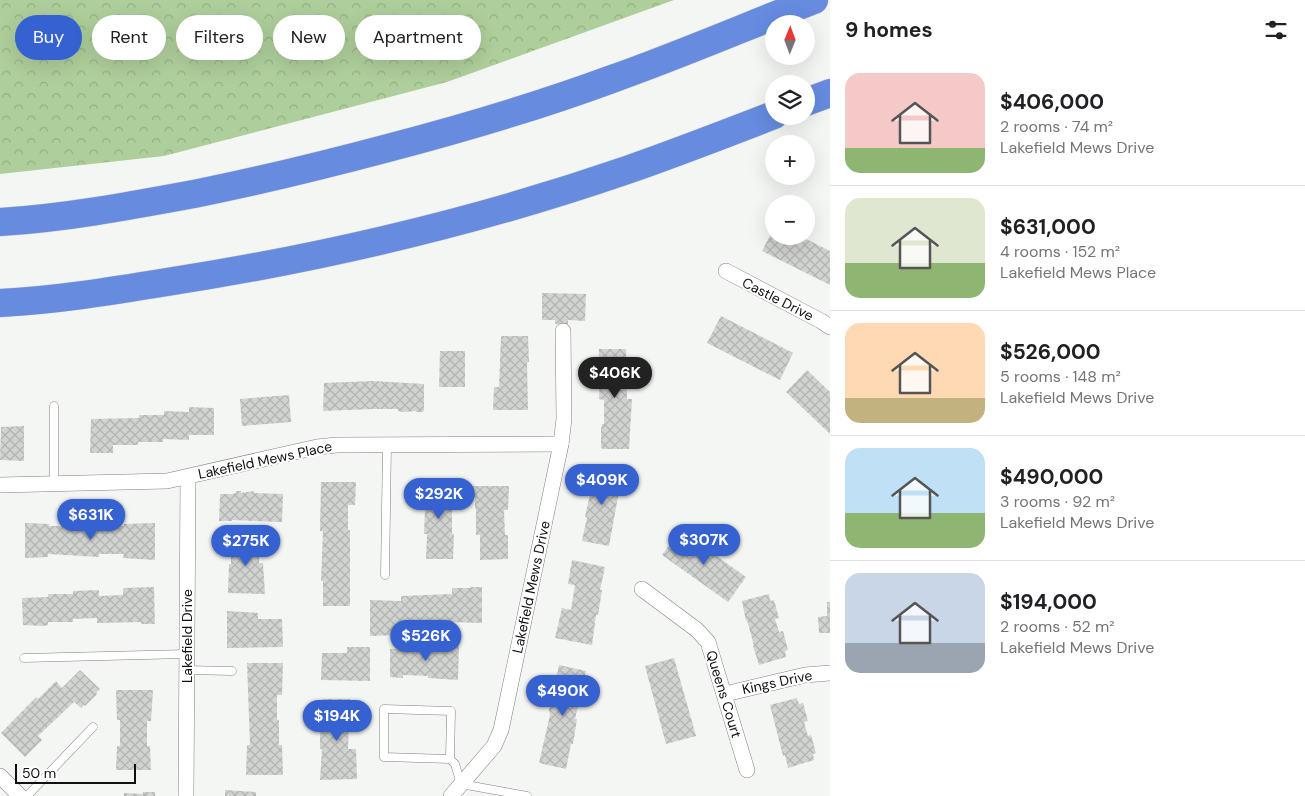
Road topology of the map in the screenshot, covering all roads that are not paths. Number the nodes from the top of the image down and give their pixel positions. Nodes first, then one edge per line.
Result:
1 (814, 0) edge
2 (830, 93) edge
3 (815, 99) edge
4 (765, 118) edge
5 (0, 222) edge
6 (726, 271) dead end
7 (0, 303) edge
8 (830, 327) edge
9 (562, 331) dead end
10 (54, 406) dead end
11 (561, 444) junction
12 (387, 445) junction
13 (188, 477) junction
14 (54, 484) junction
15 (0, 485) edge
16 (385, 575) dead end
17 (642, 589) dead end
18 (186, 654) junction
19 (24, 658) dead end
20 (186, 670) junction
21 (232, 671) dead end
22 (830, 673) edge
23 (725, 694) junction
24 (92, 727) dead end
25 (450, 760) junction
26 (747, 770) dead end
27 (0, 776) edge
28 (461, 784) junction
29 (20, 796) edge
30 (27, 796) edge
31 (186, 796) edge
32 (451, 796) edge
33 (527, 796) edge

1 - 5 highway
2 - 3 highway
4 - 7 highway
6 - 8 street, Castle Drive
9 - 11 street, Lakefield Mews Drive
10 - 14 lane
11 - 12 street, Lakefield Mews Place
11 - 28 street, Lakefield Mews Drive
12 - 13 street, Lakefield Mews Place
12 - 16 lane
13 - 14 street, Lakefield Mews Place
13 - 18 street, Lakefield Drive
14 - 15 street, Lakefield Mews Place
17 - 23 street, Queens Court
18 - 19 lane
18 - 20 street, Lakefield Drive
20 - 21 lane
20 - 31 street, Lakefield Drive
22 - 23 street, Kings Drive
23 - 26 street, Queens Court
24 - 30 lane
25 - 25 lane
25 - 28 lane
27 - 29 street
28 - 32 street, Lakefield Mews Drive
28 - 33 lane

